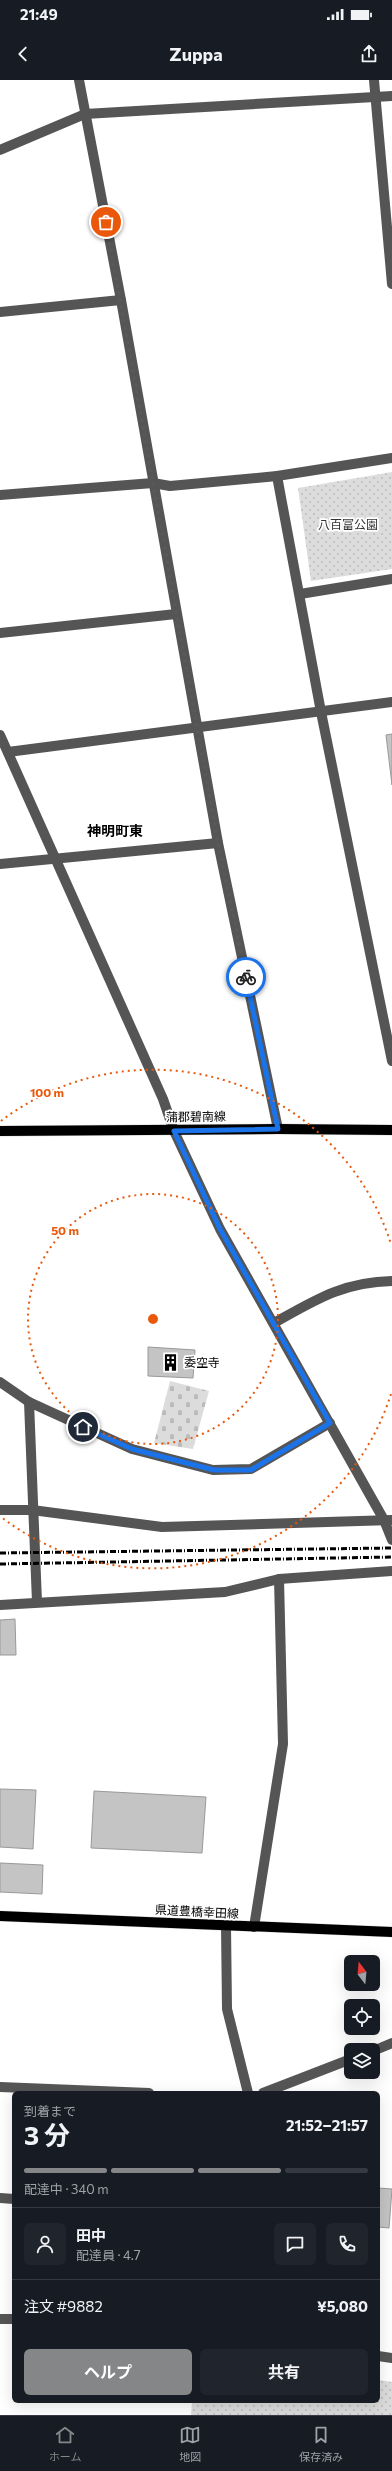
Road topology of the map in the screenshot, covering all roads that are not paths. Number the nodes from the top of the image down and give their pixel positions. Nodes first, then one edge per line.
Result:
1 (79, 80) edge
2 (374, 80) edge
3 (377, 96) junction
4 (392, 96) edge
5 (85, 114) junction
6 (0, 150) edge
7 (392, 284) edge
8 (121, 300) junction
9 (0, 312) edge
10 (392, 458) edge
11 (277, 476) junction
12 (153, 483) junction
13 (0, 495) edge
14 (392, 579) edge
15 (300, 594) junction
16 (176, 614) junction
17 (0, 633) edge
18 (392, 702) edge
19 (321, 712) junction
20 (198, 726) junction
21 (0, 735) edge
22 (8, 752) junction
23 (218, 843) junction
24 (58, 859) junction
25 (0, 864) edge
26 (392, 1062) edge
27 (278, 1129) junction
28 (392, 1130) edge
29 (0, 1131) edge
30 (174, 1131) junction
31 (392, 1281) edge
32 (274, 1323) junction
33 (0, 1382) edge
34 (29, 1402) junction
35 (330, 1423) junction
36 (0, 1510) edge
37 (32, 1510) junction
38 (388, 1520) edge
39 (392, 1540) edge
40 (392, 1571) edge
41 (279, 1578) junction
42 (37, 1602) junction
43 (0, 1605) edge
44 (0, 1916) edge
45 (226, 1926) junction
46 (254, 1927) junction
47 (392, 1932) edge
48 (392, 2043) edge
49 (380, 2048) edge
50 (344, 2062) edge
51 (0, 2087) edge
52 (99, 2091) edge
53 (248, 2091) edge
54 (268, 2091) edge
55 (0, 2198) edge
56 (12, 2199) edge
57 (0, 2319) edge
58 (12, 2319) edge
59 (380, 2356) edge
60 (392, 2358) edge

1 - 5 street
2 - 3 street
3 - 4 street
3 - 5 street
3 - 7 street
5 - 6 street
5 - 8 street
8 - 9 street
8 - 12 street
10 - 11 street
11 - 12 street
11 - 15 street
12 - 13 street
12 - 16 street
14 - 15 street
15 - 19 street
16 - 17 street
16 - 20 street
18 - 19 street
19 - 20 street
19 - 26 street
20 - 22 street
20 - 23 street
21 - 22 street
22 - 24 street
23 - 24 street
23 - 27 street
24 - 25 street
24 - 30 street
27 - 28 main road, 蒲郡碧南線
27 - 30 main road, 蒲郡碧南線
29 - 30 main road, 蒲郡碧南線
30 - 32 street
31 - 32 street
32 - 35 street
33 - 34 street
34 - 35 street
34 - 37 street
35 - 38 street
36 - 37 street
37 - 38 street
37 - 42 street
38 - 39 street
40 - 41 street
41 - 42 street
41 - 46 street
42 - 43 street
44 - 45 main road, 県道豊橋幸田線
45 - 46 main road, 県道豊橋幸田線
45 - 53 street
46 - 47 main road, 県道豊橋幸田線
48 - 49 street
50 - 54 street
51 - 52 street
55 - 56 street
57 - 58 street
59 - 60 street

